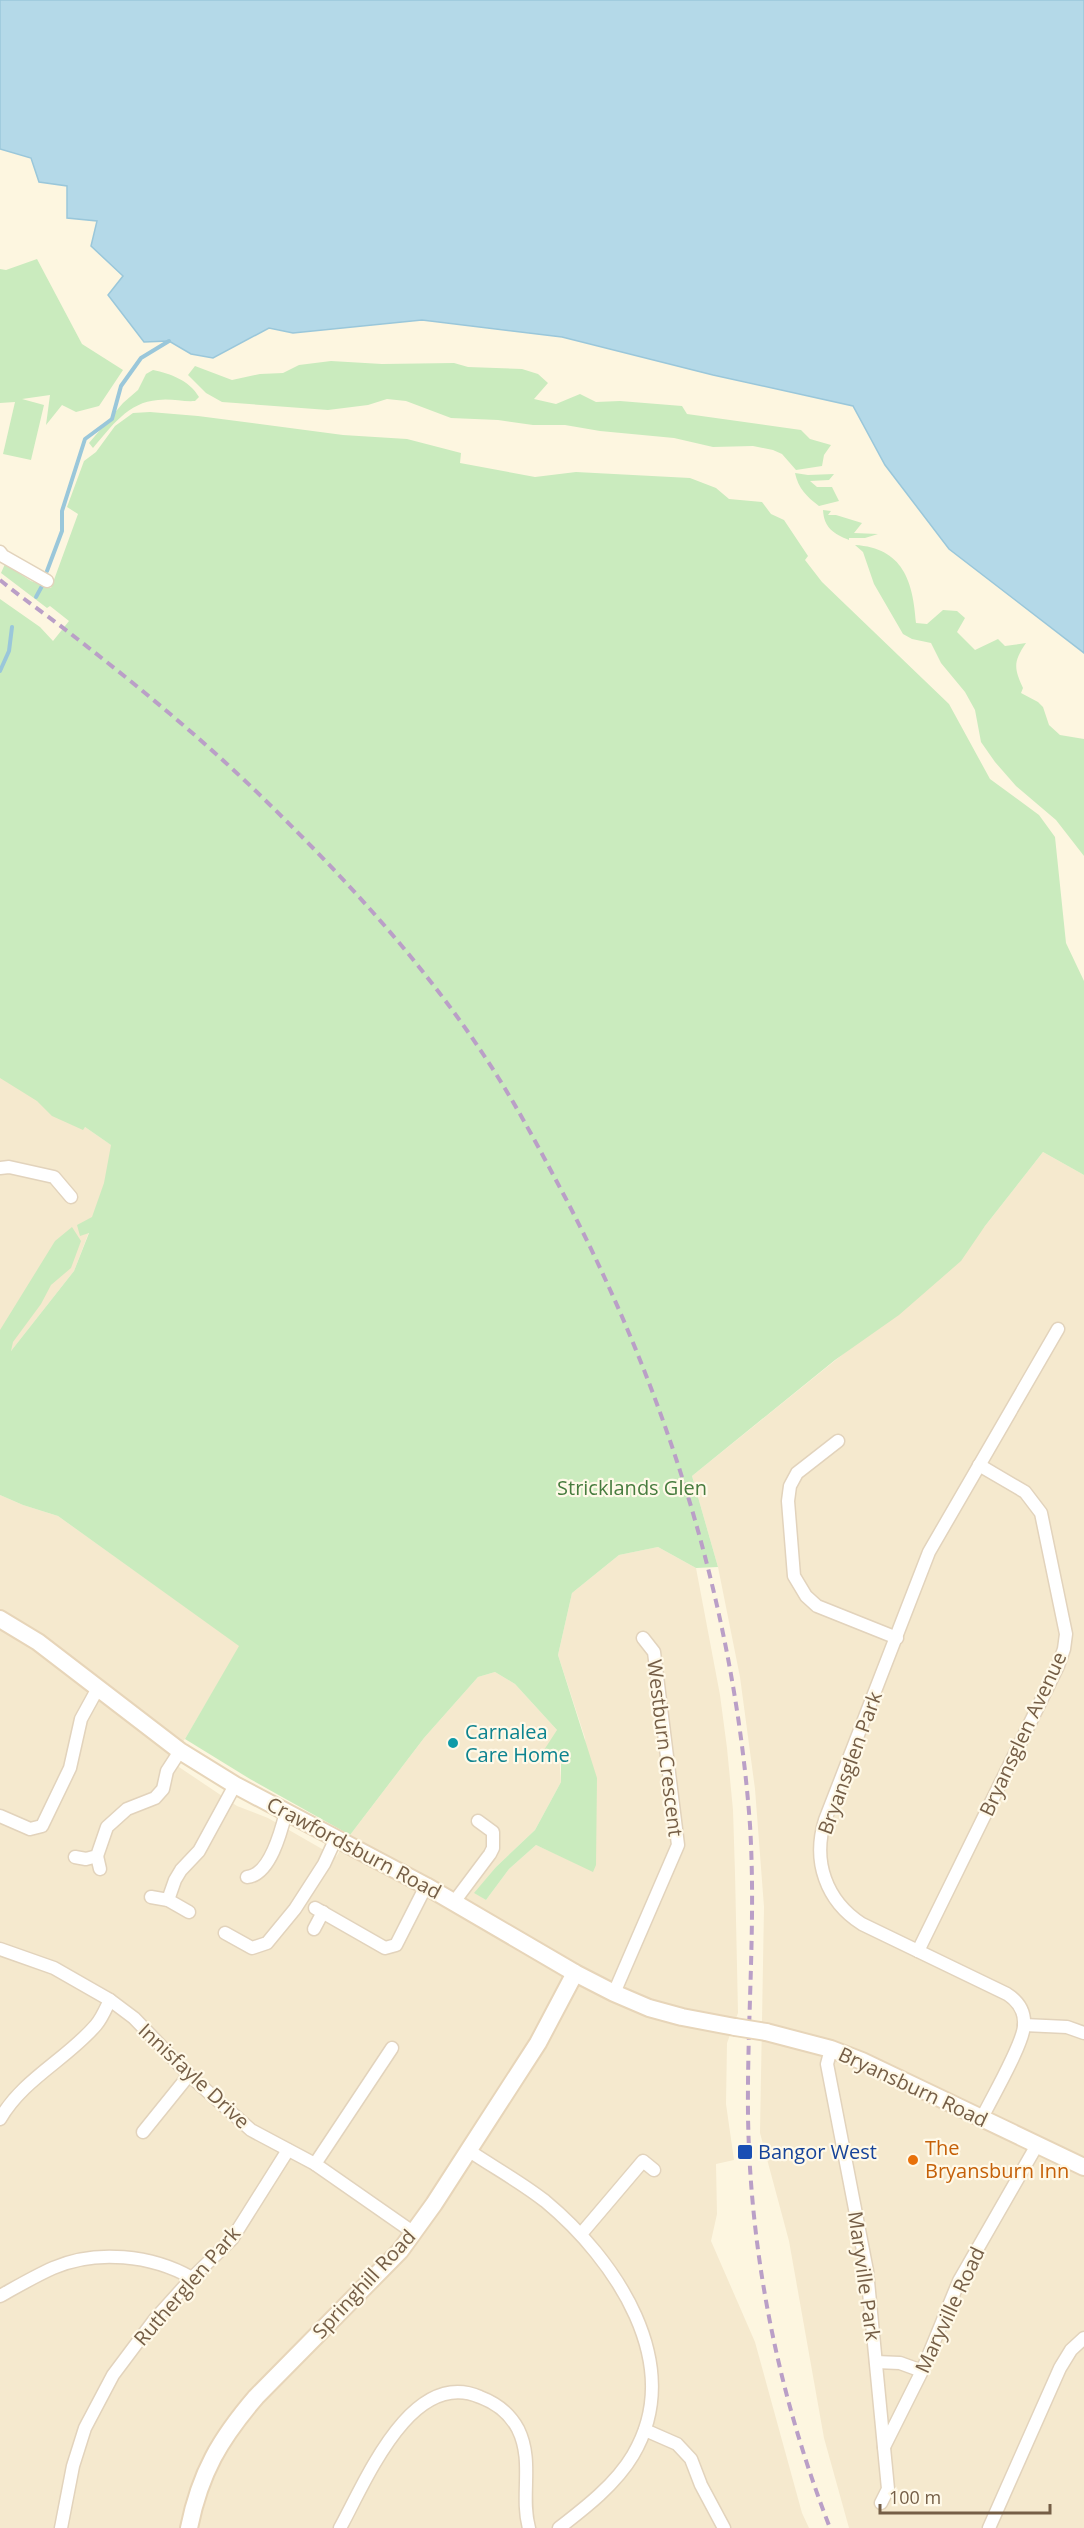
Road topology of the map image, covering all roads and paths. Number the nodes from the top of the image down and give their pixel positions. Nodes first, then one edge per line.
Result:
1 (1, 557) edge
2 (46, 581) dead end
3 (0, 1168) edge
4 (71, 1197) dead end
5 (1058, 1329) dead end
6 (838, 1440) dead end
7 (979, 1465) junction
8 (0, 1619) edge
9 (643, 1638) dead end
10 (897, 1638) junction
11 (98, 1688) junction
12 (180, 1751) junction
13 (235, 1785) junction
14 (286, 1812) junction
15 (0, 1816) edge
16 (478, 1821) dead end
17 (336, 1838) junction
18 (97, 1856) junction
19 (75, 1857) dead end
20 (100, 1869) dead end
21 (247, 1877) dead end
22 (426, 1886) junction
23 (151, 1898) dead end
24 (168, 1900) junction
25 (454, 1902) junction
26 (189, 1912) dead end
27 (314, 1929) dead end
28 (225, 1933) dead end
29 (0, 1949) edge
30 (918, 1951) junction
31 (575, 1973) junction
32 (614, 1993) junction
33 (110, 2000) junction
34 (1024, 2025) junction
35 (735, 2027) joint
36 (1084, 2033) edge
37 (392, 2048) dead end
38 (831, 2049) junction
39 (189, 2075) junction
40 (982, 2118) junction
41 (0, 2119) edge
42 (142, 2132) dead end
43 (1037, 2145) junction
44 (288, 2150) junction
45 (468, 2150) junction
46 (315, 2164) junction
47 (1084, 2167) edge
48 (654, 2170) dead end
49 (414, 2233) junction
50 (581, 2234) junction
51 (192, 2278) junction
52 (0, 2296) edge
53 (1084, 2338) edge
54 (876, 2362) junction
55 (922, 2370) junction
56 (645, 2430) junction
57 (884, 2447) junction
58 (881, 2504) dead end
59 (61, 2528) edge
60 (189, 2528) edge
61 (340, 2528) edge
62 (529, 2528) edge
63 (558, 2528) edge
64 (724, 2528) edge
65 (989, 2528) edge

1 - 2 street
3 - 4 street
5 - 7 street, Bryansglen Park
6 - 10 street
7 - 10 street, Bryansglen Park
7 - 30 street, Bryansglen Avenue
8 - 11 main road, Crawfordsburn Road
9 - 32 street, Westburn Crescent
10 - 30 street, Bryansglen Park
11 - 12 main road, Crawfordsburn Road
11 - 15 street
12 - 13 main road, Crawfordsburn Road
12 - 18 street
13 - 14 main road, Crawfordsburn Road
13 - 24 street
14 - 17 main road, Crawfordsburn Road
14 - 21 street
16 - 25 street
17 - 22 main road, Crawfordsburn Road
17 - 28 street
18 - 19 street
18 - 20 street
22 - 25 main road, Crawfordsburn Road
22 - 27 street
23 - 24 street
24 - 26 street
25 - 31 main road, Crawfordsburn Road
29 - 33 street, Innisfayle Drive
30 - 34 street, Bryansglen Park
31 - 32 main road, Crawfordsburn Road
31 - 45 main road, Springhill Road
32 - 35 main road, Crawfordsburn Road
33 - 39 street, Innisfayle Drive
33 - 41 street
34 - 36 street
34 - 40 street
35 - 38 main road, Bryansburn Road, bridge
37 - 46 street
38 - 40 main road, Bryansburn Road
38 - 54 street, Maryville Park
39 - 42 street
39 - 44 street, Innisfayle Drive
40 - 43 main road, Bryansburn Road
43 - 47 main road, Bryansburn Road
43 - 55 street, Maryville Road
44 - 46 street, Innisfayle Drive
44 - 51 street, Rutherglen Park
45 - 49 main road, Springhill Road
45 - 50 street
46 - 49 street, Innisfayle Drive
48 - 50 street
49 - 60 main road, Springhill Road
50 - 56 street
51 - 52 street
51 - 59 street, Rutherglen Park
53 - 65 street
54 - 55 street
54 - 57 street, Maryville Park
55 - 57 street, Maryville Road
56 - 63 street
56 - 64 street
57 - 58 street, Maryville Park
61 - 62 street

